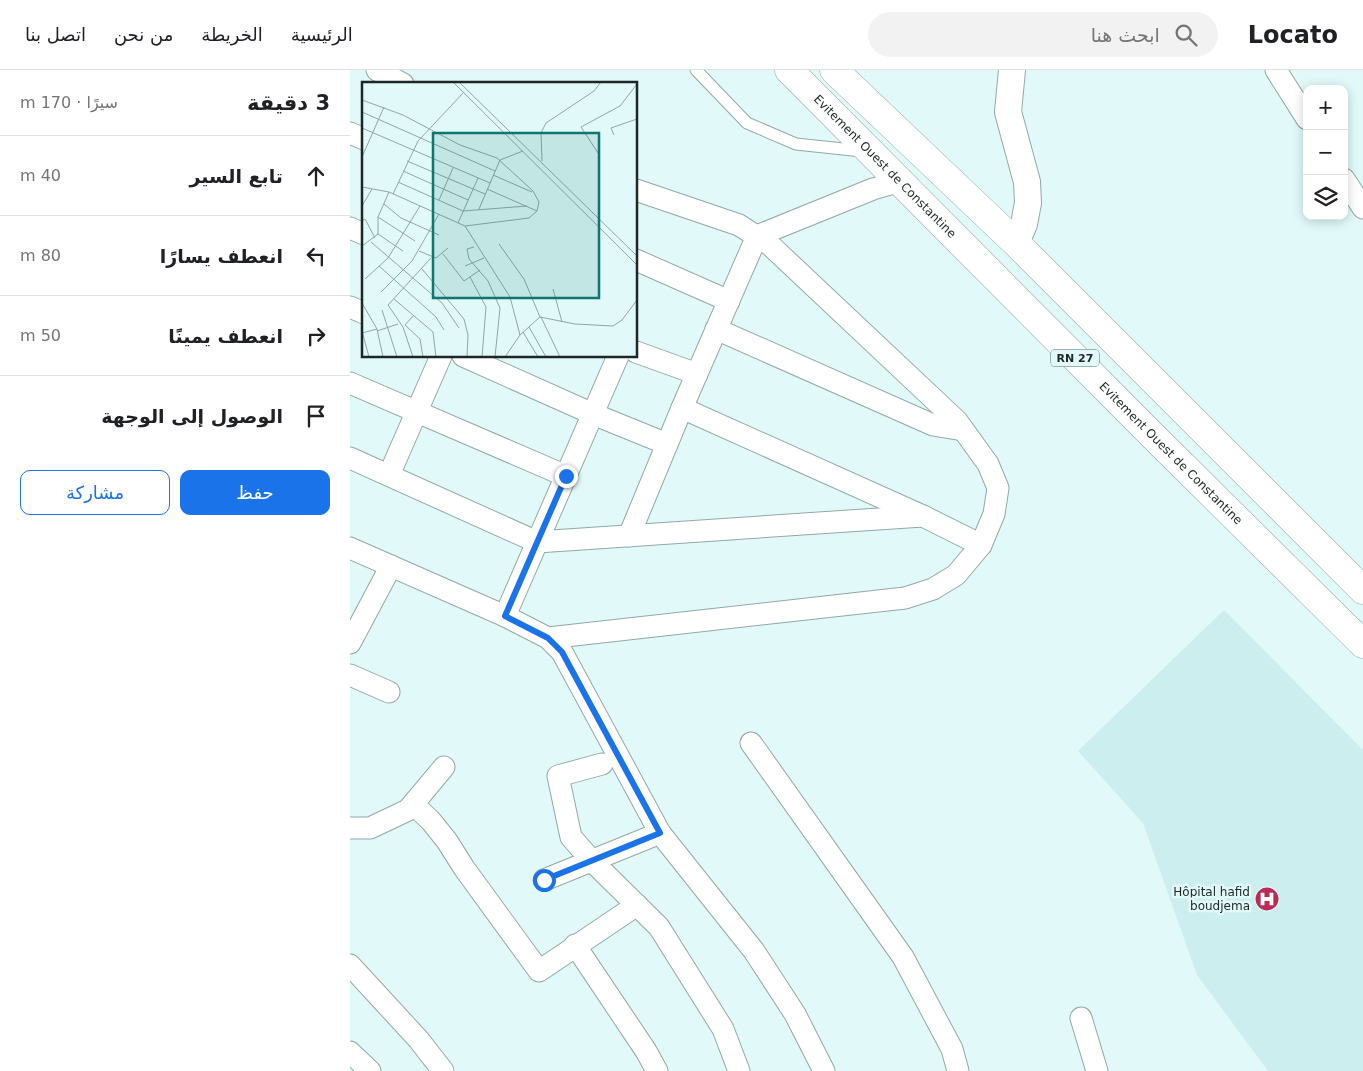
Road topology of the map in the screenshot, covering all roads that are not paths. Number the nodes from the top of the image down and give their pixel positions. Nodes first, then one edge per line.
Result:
1 (377, 70) edge
2 (696, 70) edge
3 (789, 70) edge
4 (834, 70) edge
5 (1012, 70) edge
6 (1276, 70) edge
7 (399, 82) edge
8 (1303, 113) edge
9 (350, 133) edge
10 (362, 138) edge
11 (871, 152) junction
12 (900, 181) junction
13 (1348, 185) edge
14 (638, 191) edge
15 (1363, 208) edge
16 (350, 228) edge
17 (362, 233) edge
18 (757, 236) junction
19 (1016, 243) junction
20 (638, 261) edge
21 (729, 301) junction
22 (350, 307) edge
23 (362, 312) edge
24 (716, 329) junction
25 (638, 353) edge
26 (440, 358) edge
27 (467, 358) edge
28 (617, 358) edge
29 (697, 374) junction
30 (350, 383) edge
31 (682, 408) junction
32 (417, 411) junction
33 (593, 414) junction
34 (963, 430) junction
35 (667, 444) junction
36 (350, 458) edge
37 (389, 475) junction
38 (566, 476) junction
39 (923, 516) junction
40 (629, 536) junction
41 (537, 542) junction
42 (982, 545) junction
43 (350, 548) edge
44 (391, 566) junction
45 (1363, 590) edge
46 (505, 616) junction
47 (548, 638) junction
48 (350, 643) edge
49 (1363, 644) edge
50 (350, 674) edge
51 (389, 692) dead end
52 (752, 743) dead end
53 (602, 764) dead end
54 (444, 767) dead end
55 (413, 804) junction
56 (350, 828) edge
57 (660, 833) junction
58 (591, 860) junction
59 (544, 880) dead end
60 (637, 905) junction
61 (575, 945) junction
62 (350, 964) edge
63 (1081, 1018) dead end
64 (350, 1052) edge
65 (370, 1071) edge
66 (444, 1071) edge
67 (657, 1071) edge
68 (739, 1071) edge
69 (824, 1071) edge
70 (958, 1071) edge
71 (1097, 1071) edge

1 - 7 street
2 - 11 lane
3 - 11 highway, Evitement Ouest de Constantine / RN 27
4 - 19 highway, RN 27
5 - 19 street
6 - 8 street
9 - 10 street
11 - 12 highway, Evitement Ouest de Constantine / RN 27
12 - 18 street
12 - 49 highway, Evitement Ouest de Constantine / RN 27
13 - 15 street
14 - 18 street
16 - 17 street
18 - 21 street
18 - 34 street
19 - 45 highway, RN 27
20 - 21 street
21 - 24 street
22 - 23 street
24 - 29 street
24 - 34 street
25 - 29 street
26 - 32 street
27 - 33 street
28 - 33 street
29 - 31 street
30 - 32 street
31 - 35 street
31 - 39 street
32 - 37 street
32 - 38 street
33 - 35 street
33 - 38 street
34 - 42 street
35 - 40 street
36 - 37 street
37 - 41 street
38 - 41 street
39 - 40 street
39 - 42 street
40 - 41 street
41 - 46 street
42 - 47 street
43 - 44 street
44 - 46 street
44 - 48 street
46 - 47 street
47 - 57 street
50 - 51 street
52 - 70 street
53 - 58 street
54 - 55 street
55 - 56 street
55 - 61 street
57 - 58 street
57 - 69 street
58 - 59 street
58 - 60 street
60 - 61 street
60 - 68 street
61 - 67 street
62 - 66 street
63 - 71 street
64 - 65 street

